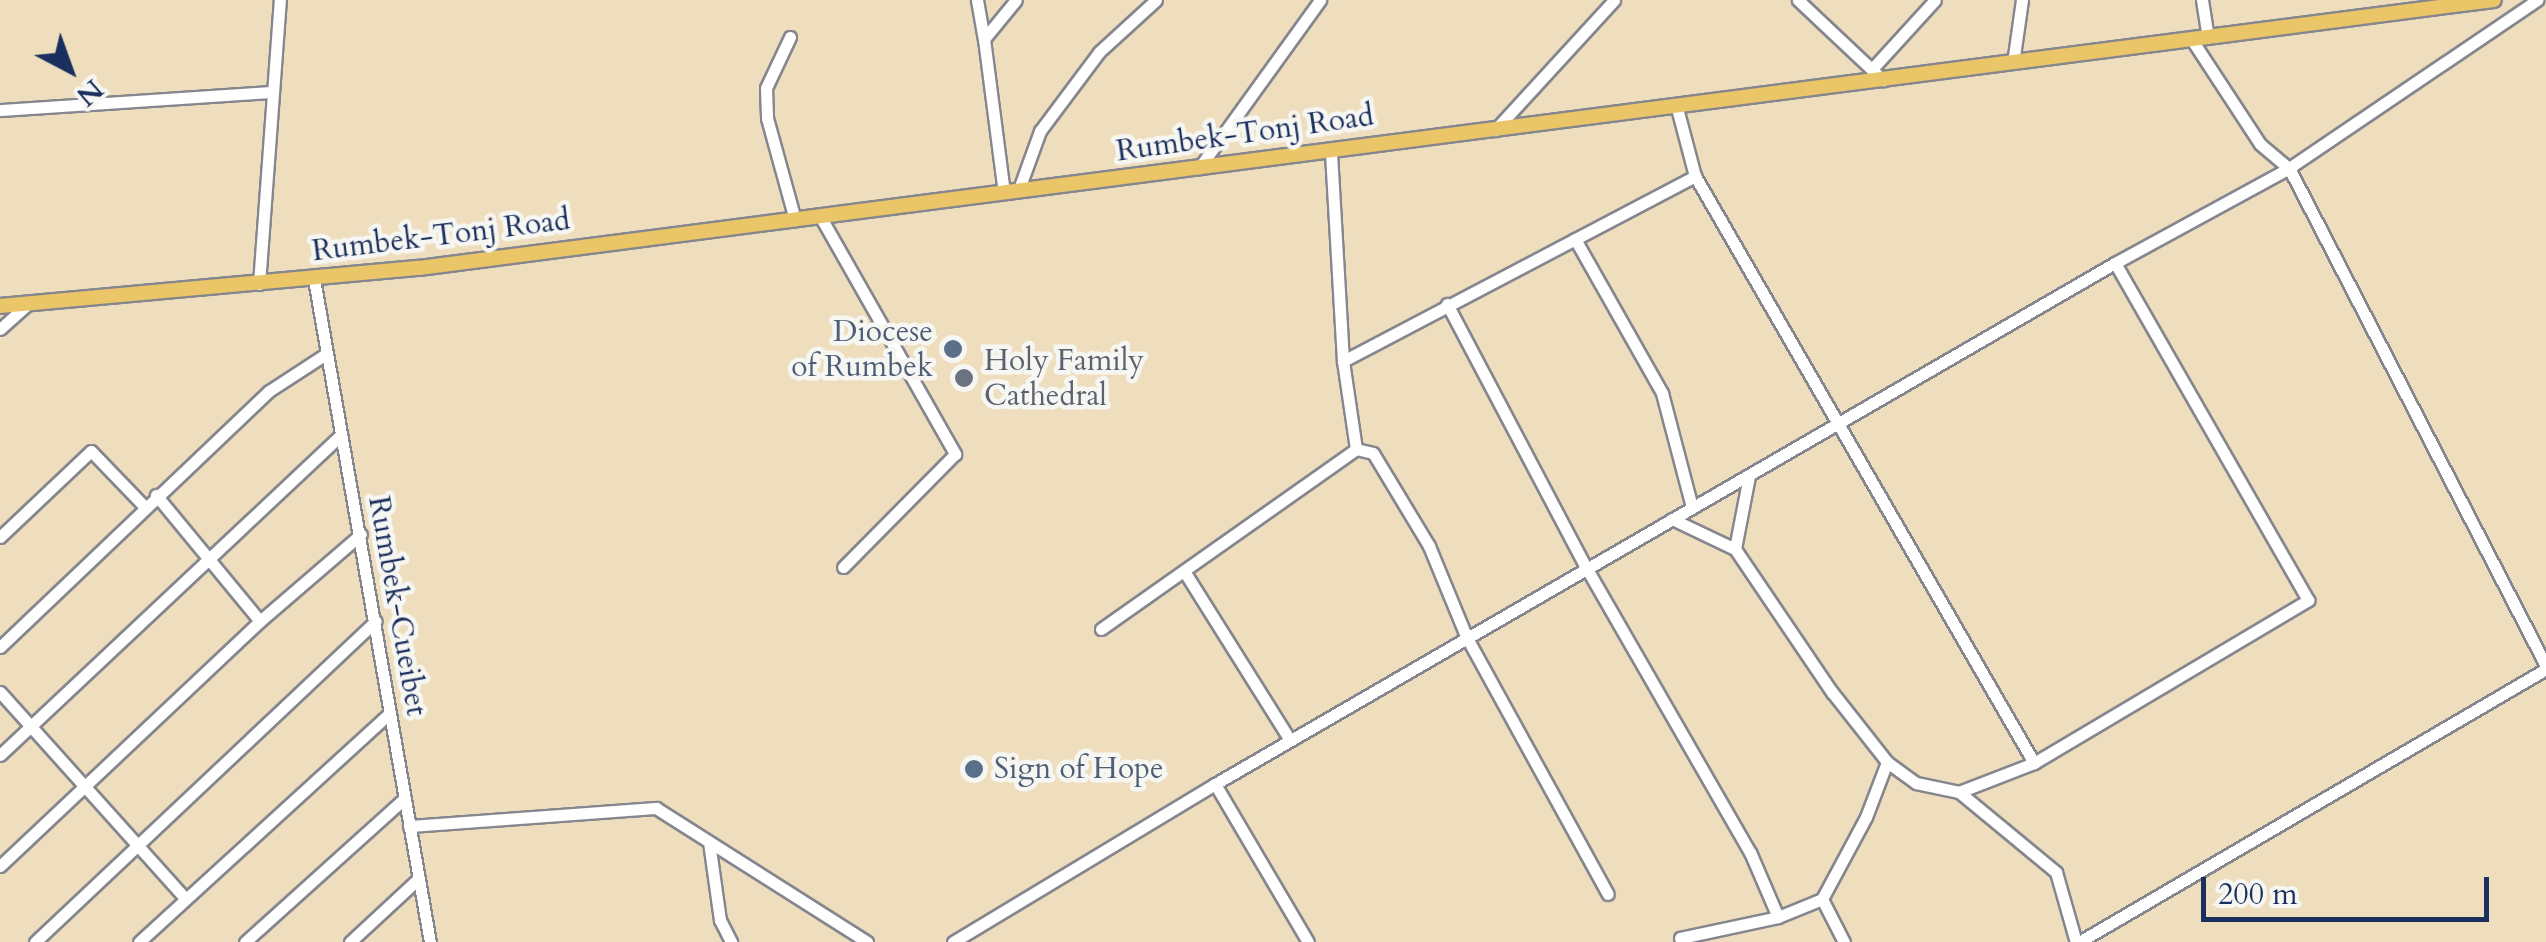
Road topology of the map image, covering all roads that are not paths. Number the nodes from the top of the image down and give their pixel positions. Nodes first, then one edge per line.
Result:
1 (280, 0) edge
2 (977, 0) edge
3 (1016, 0) edge
4 (1156, 0) edge
5 (1320, 0) edge
6 (1614, 0) edge
7 (1798, 0) edge
8 (1936, 0) edge
9 (2022, 0) edge
10 (2202, 0) edge
11 (2494, 0) edge
12 (2537, 0) edge
13 (790, 37) dead end
14 (984, 39) junction
15 (2200, 39) junction
16 (2014, 63) junction
17 (1872, 68) junction
18 (1884, 80) junction
19 (272, 92) junction
20 (1677, 108) junction
21 (0, 110) edge
22 (1495, 130) junction
23 (1330, 150) junction
24 (1199, 168) junction
25 (2289, 168) junction
26 (1695, 176) junction
27 (1011, 191) junction
28 (820, 216) junction
29 (795, 220) junction
30 (1576, 239) junction
31 (2115, 263) junction
32 (314, 280) junction
33 (259, 284) junction
34 (28, 304) junction
35 (1448, 304) junction
36 (0, 306) edge
37 (0, 329) edge
38 (326, 354) junction
39 (1343, 361) junction
40 (1841, 422) junction
41 (341, 435) junction
42 (1356, 449) junction
43 (1749, 476) junction
44 (156, 495) junction
45 (144, 506) junction
46 (1692, 508) junction
47 (1672, 520) junction
48 (361, 534) junction
49 (0, 537) edge
50 (1734, 548) junction
51 (208, 560) junction
52 (844, 566) dead end
53 (1587, 568) junction
54 (1184, 571) junction
55 (260, 621) junction
56 (376, 621) junction
57 (1101, 629) dead end
58 (1467, 638) junction
59 (0, 646) edge
60 (2546, 668) edge
61 (0, 692) edge
62 (390, 713) junction
63 (30, 728) junction
64 (1290, 740) junction
65 (0, 756) edge
66 (1887, 762) junction
67 (2034, 762) junction
68 (1215, 784) junction
69 (83, 786) junction
70 (1959, 792) junction
71 (405, 798) junction
72 (409, 826) junction
73 (709, 842) junction
74 (138, 844) junction
75 (0, 866) edge
76 (420, 878) junction
77 (1608, 894) dead end
78 (186, 899) junction
79 (1822, 900) junction
80 (1778, 917) junction
81 (1680, 938) dead end
82 (34, 942) edge
83 (139, 942) edge
84 (245, 942) edge
85 (350, 942) edge
86 (430, 942) edge
87 (730, 942) edge
88 (866, 942) edge
89 (953, 942) edge
90 (1308, 942) edge
91 (1844, 942) edge
92 (2077, 942) edge

1 - 19 street
2 - 14 street
3 - 14 street
4 - 27 street
5 - 24 street
6 - 22 street
7 - 17 street
8 - 17 street
9 - 16 street
10 - 15 street
11 - 15 main road, Rumbek-Tonj Road
12 - 25 street
13 - 29 street
14 - 27 street
15 - 16 main road, Rumbek-Tonj Road
15 - 25 street
16 - 18 main road, Rumbek-Tonj Road
17 - 18 street
18 - 20 main road, Rumbek-Tonj Road
19 - 21 street
19 - 33 street
20 - 22 main road, Rumbek-Tonj Road
20 - 26 street
22 - 23 main road, Rumbek-Tonj Road
23 - 24 main road, Rumbek-Tonj Road
23 - 39 street
24 - 27 main road, Rumbek-Tonj Road
25 - 31 street
25 - 60 street
26 - 30 street
26 - 40 street
27 - 28 main road, Rumbek-Tonj Road
28 - 29 main road, Rumbek-Tonj Road
28 - 52 street
29 - 32 main road, Rumbek-Tonj Road
30 - 35 street
30 - 46 street
31 - 40 street
31 - 67 street
32 - 33 main road, Rumbek-Tonj Road
32 - 38 street, Rumbek-Cueibet
33 - 34 main road, Rumbek-Tonj Road
34 - 36 main road, Rumbek-Tonj Road
34 - 37 street
35 - 39 street
35 - 53 street
38 - 41 street, Rumbek-Cueibet
38 - 44 street
39 - 42 street
40 - 43 street
40 - 67 street
41 - 48 street, Rumbek-Cueibet
41 - 51 street
42 - 54 street
42 - 58 street
43 - 46 street
43 - 50 street
44 - 45 street
44 - 51 street
45 - 49 street
45 - 59 street
46 - 47 street
47 - 50 street
47 - 53 street
48 - 55 street
48 - 56 street, Rumbek-Cueibet
50 - 66 street
51 - 55 street
51 - 63 street
53 - 58 street
53 - 80 street
54 - 57 street
54 - 64 street
55 - 69 street
56 - 62 street, Rumbek-Cueibet
56 - 74 street
58 - 64 street
58 - 77 street
60 - 92 street
61 - 63 street
62 - 71 street, Rumbek-Cueibet
62 - 78 street
63 - 65 street
63 - 69 street
64 - 68 street
66 - 70 street
66 - 79 street
67 - 70 street
68 - 89 street
68 - 90 street
69 - 74 street
69 - 75 street
70 - 92 street
71 - 72 street, Rumbek-Cueibet
71 - 84 street
72 - 73 street
72 - 76 street, Rumbek-Cueibet
73 - 87 street
73 - 88 street
74 - 78 street
74 - 82 street
76 - 85 street
76 - 86 street, Rumbek-Cueibet
78 - 83 street
79 - 80 street
79 - 91 street
80 - 81 street

